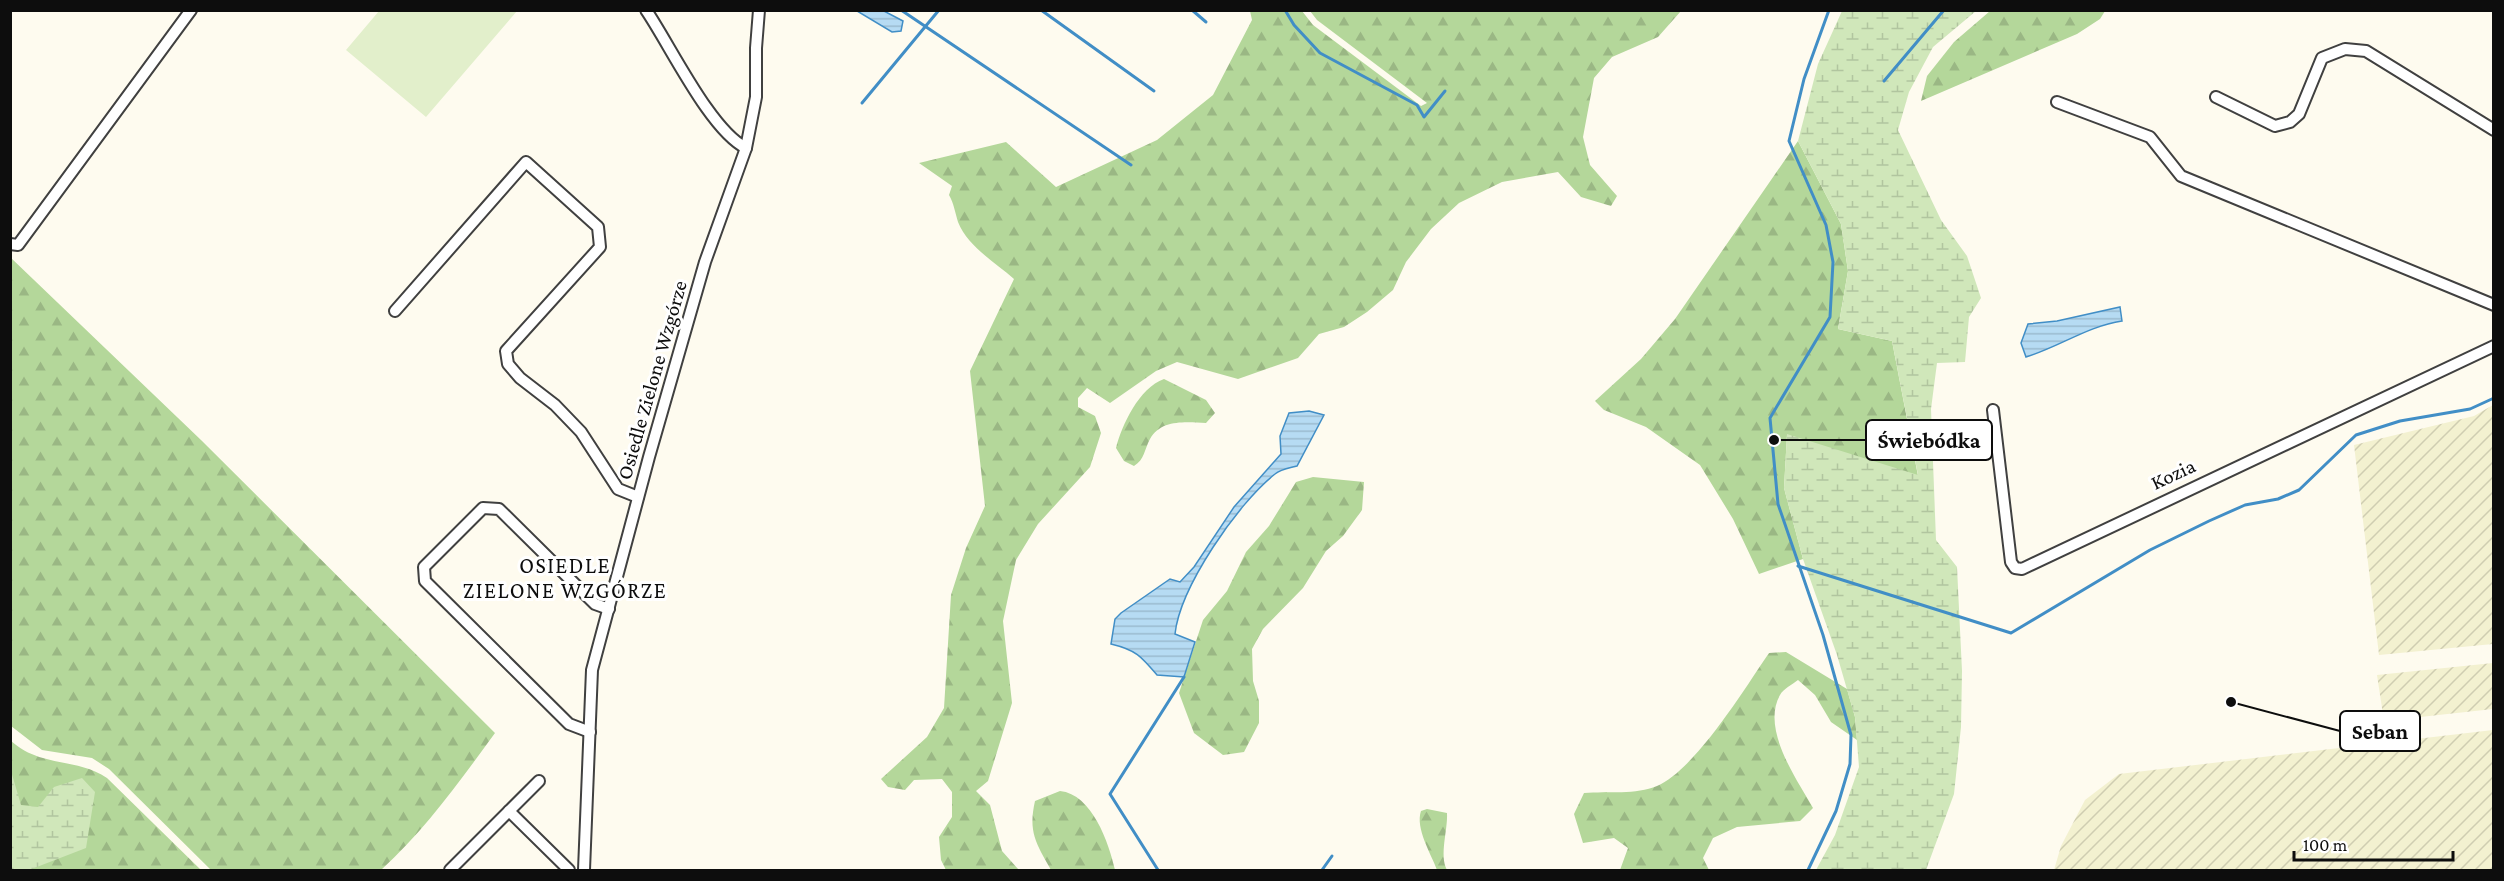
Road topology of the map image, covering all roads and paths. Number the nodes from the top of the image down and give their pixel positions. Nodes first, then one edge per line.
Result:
1 (191, 10) edge
2 (646, 10) edge
3 (759, 10) edge
4 (2216, 97) dead end
5 (2056, 102) dead end
6 (2493, 130) edge
7 (746, 148) junction
8 (10, 244) edge
9 (2493, 305) edge
10 (394, 311) dead end
11 (2493, 346) edge
12 (1993, 410) dead end
13 (638, 497) junction
14 (609, 609) junction
15 (590, 732) junction
16 (539, 781) dead end
17 (508, 811) junction
18 (450, 870) edge
19 (569, 870) edge
20 (584, 870) edge

1 - 8 street
2 - 7 street
3 - 7 street, Osiedle Zielone Wzgórze
4 - 6 street
5 - 9 street
7 - 13 street, Osiedle Zielone Wzgórze
10 - 13 street, Osiedle Zielone Wzgórze
11 - 12 street, Kozia
13 - 14 street
14 - 15 street
14 - 15 street
15 - 20 street
16 - 17 street
17 - 18 street
17 - 19 street

